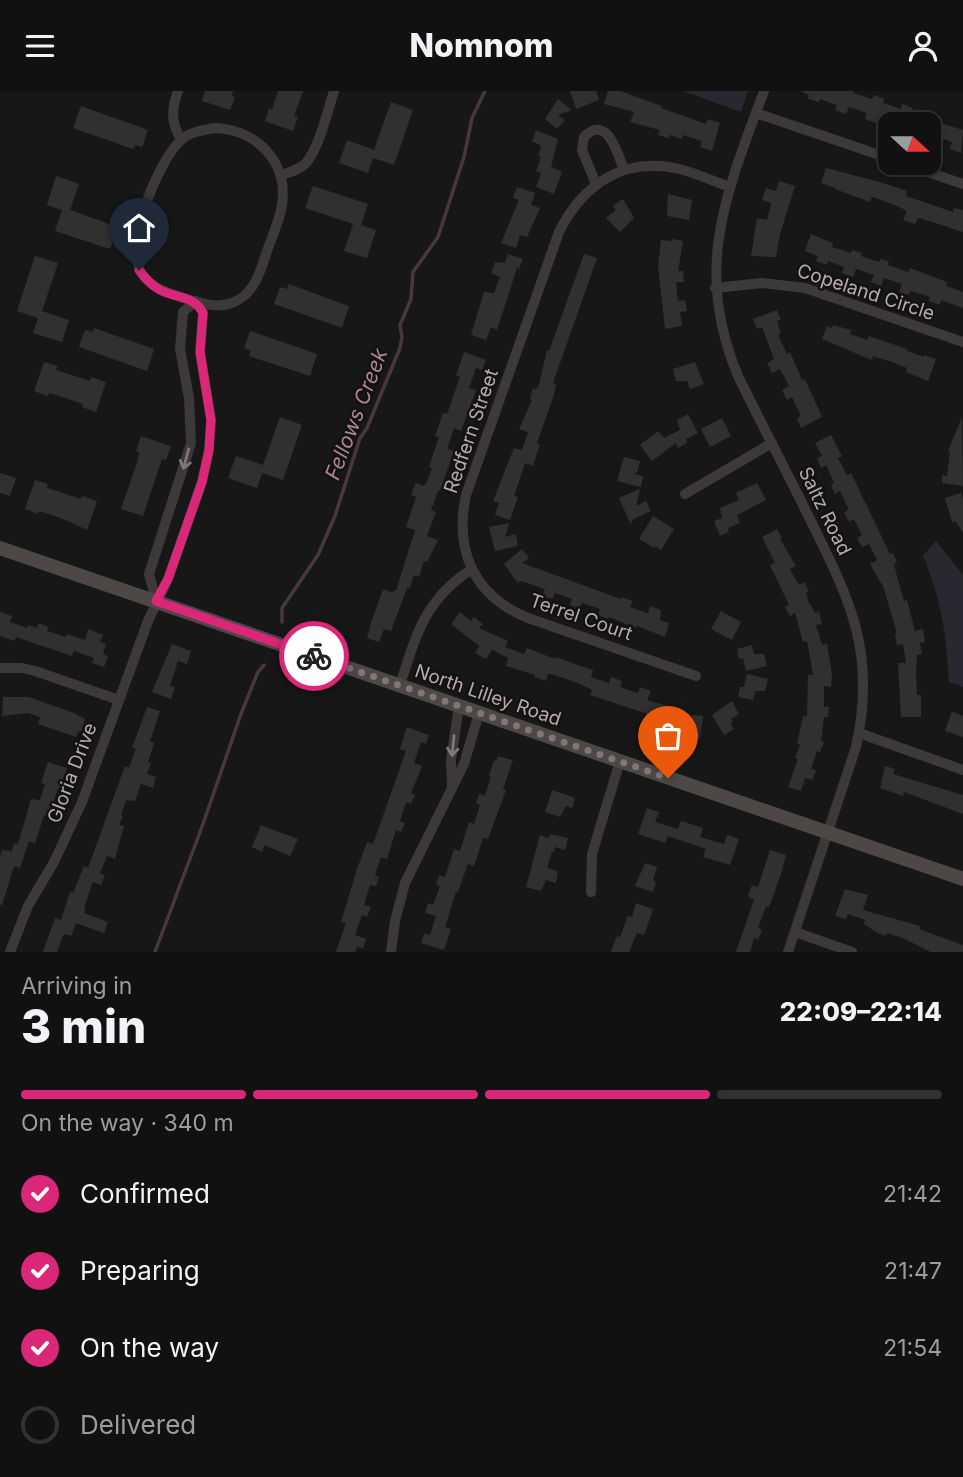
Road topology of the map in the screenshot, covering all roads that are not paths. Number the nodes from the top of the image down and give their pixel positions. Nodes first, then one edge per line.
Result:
1 (178, 91) edge
2 (334, 91) edge
3 (764, 91) edge
4 (756, 113) junction
5 (181, 140) junction
6 (878, 155) edge
7 (624, 170) junction
8 (281, 175) junction
9 (936, 175) edge
10 (596, 184) junction
11 (963, 184) edge
12 (730, 187) junction
13 (715, 288) junction
14 (196, 302) junction
15 (963, 342) edge
16 (184, 374) junction
17 (203, 374) junction
18 (191, 420) junction
19 (211, 420) junction
20 (772, 443) junction
21 (685, 493) dead end
22 (0, 548) edge
23 (472, 569) junction
24 (156, 601) junction
25 (0, 669) edge
26 (696, 675) dead end
27 (400, 685) junction
28 (119, 700) junction
29 (458, 706) junction
30 (479, 713) junction
31 (859, 733) junction
32 (620, 761) junction
33 (963, 770) edge
34 (452, 787) junction
35 (828, 833) junction
36 (963, 879) edge
37 (591, 892) dead end
38 (795, 932) junction
39 (10, 952) edge
40 (391, 952) edge
41 (788, 952) edge
42 (852, 952) edge

1 - 5 street
2 - 8 street
3 - 4 street, Saltz Road
4 - 6 street
4 - 12 street, Saltz Road
5 - 8 street
5 - 14 street
7 - 10 street, Redfern Street
7 - 10 street
7 - 12 street, Redfern Street
8 - 14 street
9 - 11 street
10 - 23 street, Redfern Street
12 - 13 street, Saltz Road
13 - 15 street, Copeland Circle
13 - 20 street, Saltz Road
14 - 16 street
14 - 17 street, Gloria Drive
16 - 17 street
16 - 18 street
17 - 19 street, Gloria Drive
18 - 19 street
18 -> 24 street
19 - 24 street, Gloria Drive
20 - 21 street
20 - 31 street, Saltz Road
22 - 24 street, North Lilley Road
23 - 26 street, Terrel Court
23 - 27 street
24 - 27 street, North Lilley Road
24 - 28 street, Gloria Drive
25 - 28 street
27 - 29 street, North Lilley Road
28 - 39 street, Gloria Drive
29 - 30 street, North Lilley Road
29 -> 34 street
30 - 32 street, North Lilley Road
30 - 34 street
31 - 33 street
31 - 35 street, Saltz Road
32 - 35 street, North Lilley Road
32 - 37 street
34 - 40 street
35 - 36 street, North Lilley Road
35 - 38 street, Saltz Road
38 - 41 street, Saltz Road
38 - 42 street

